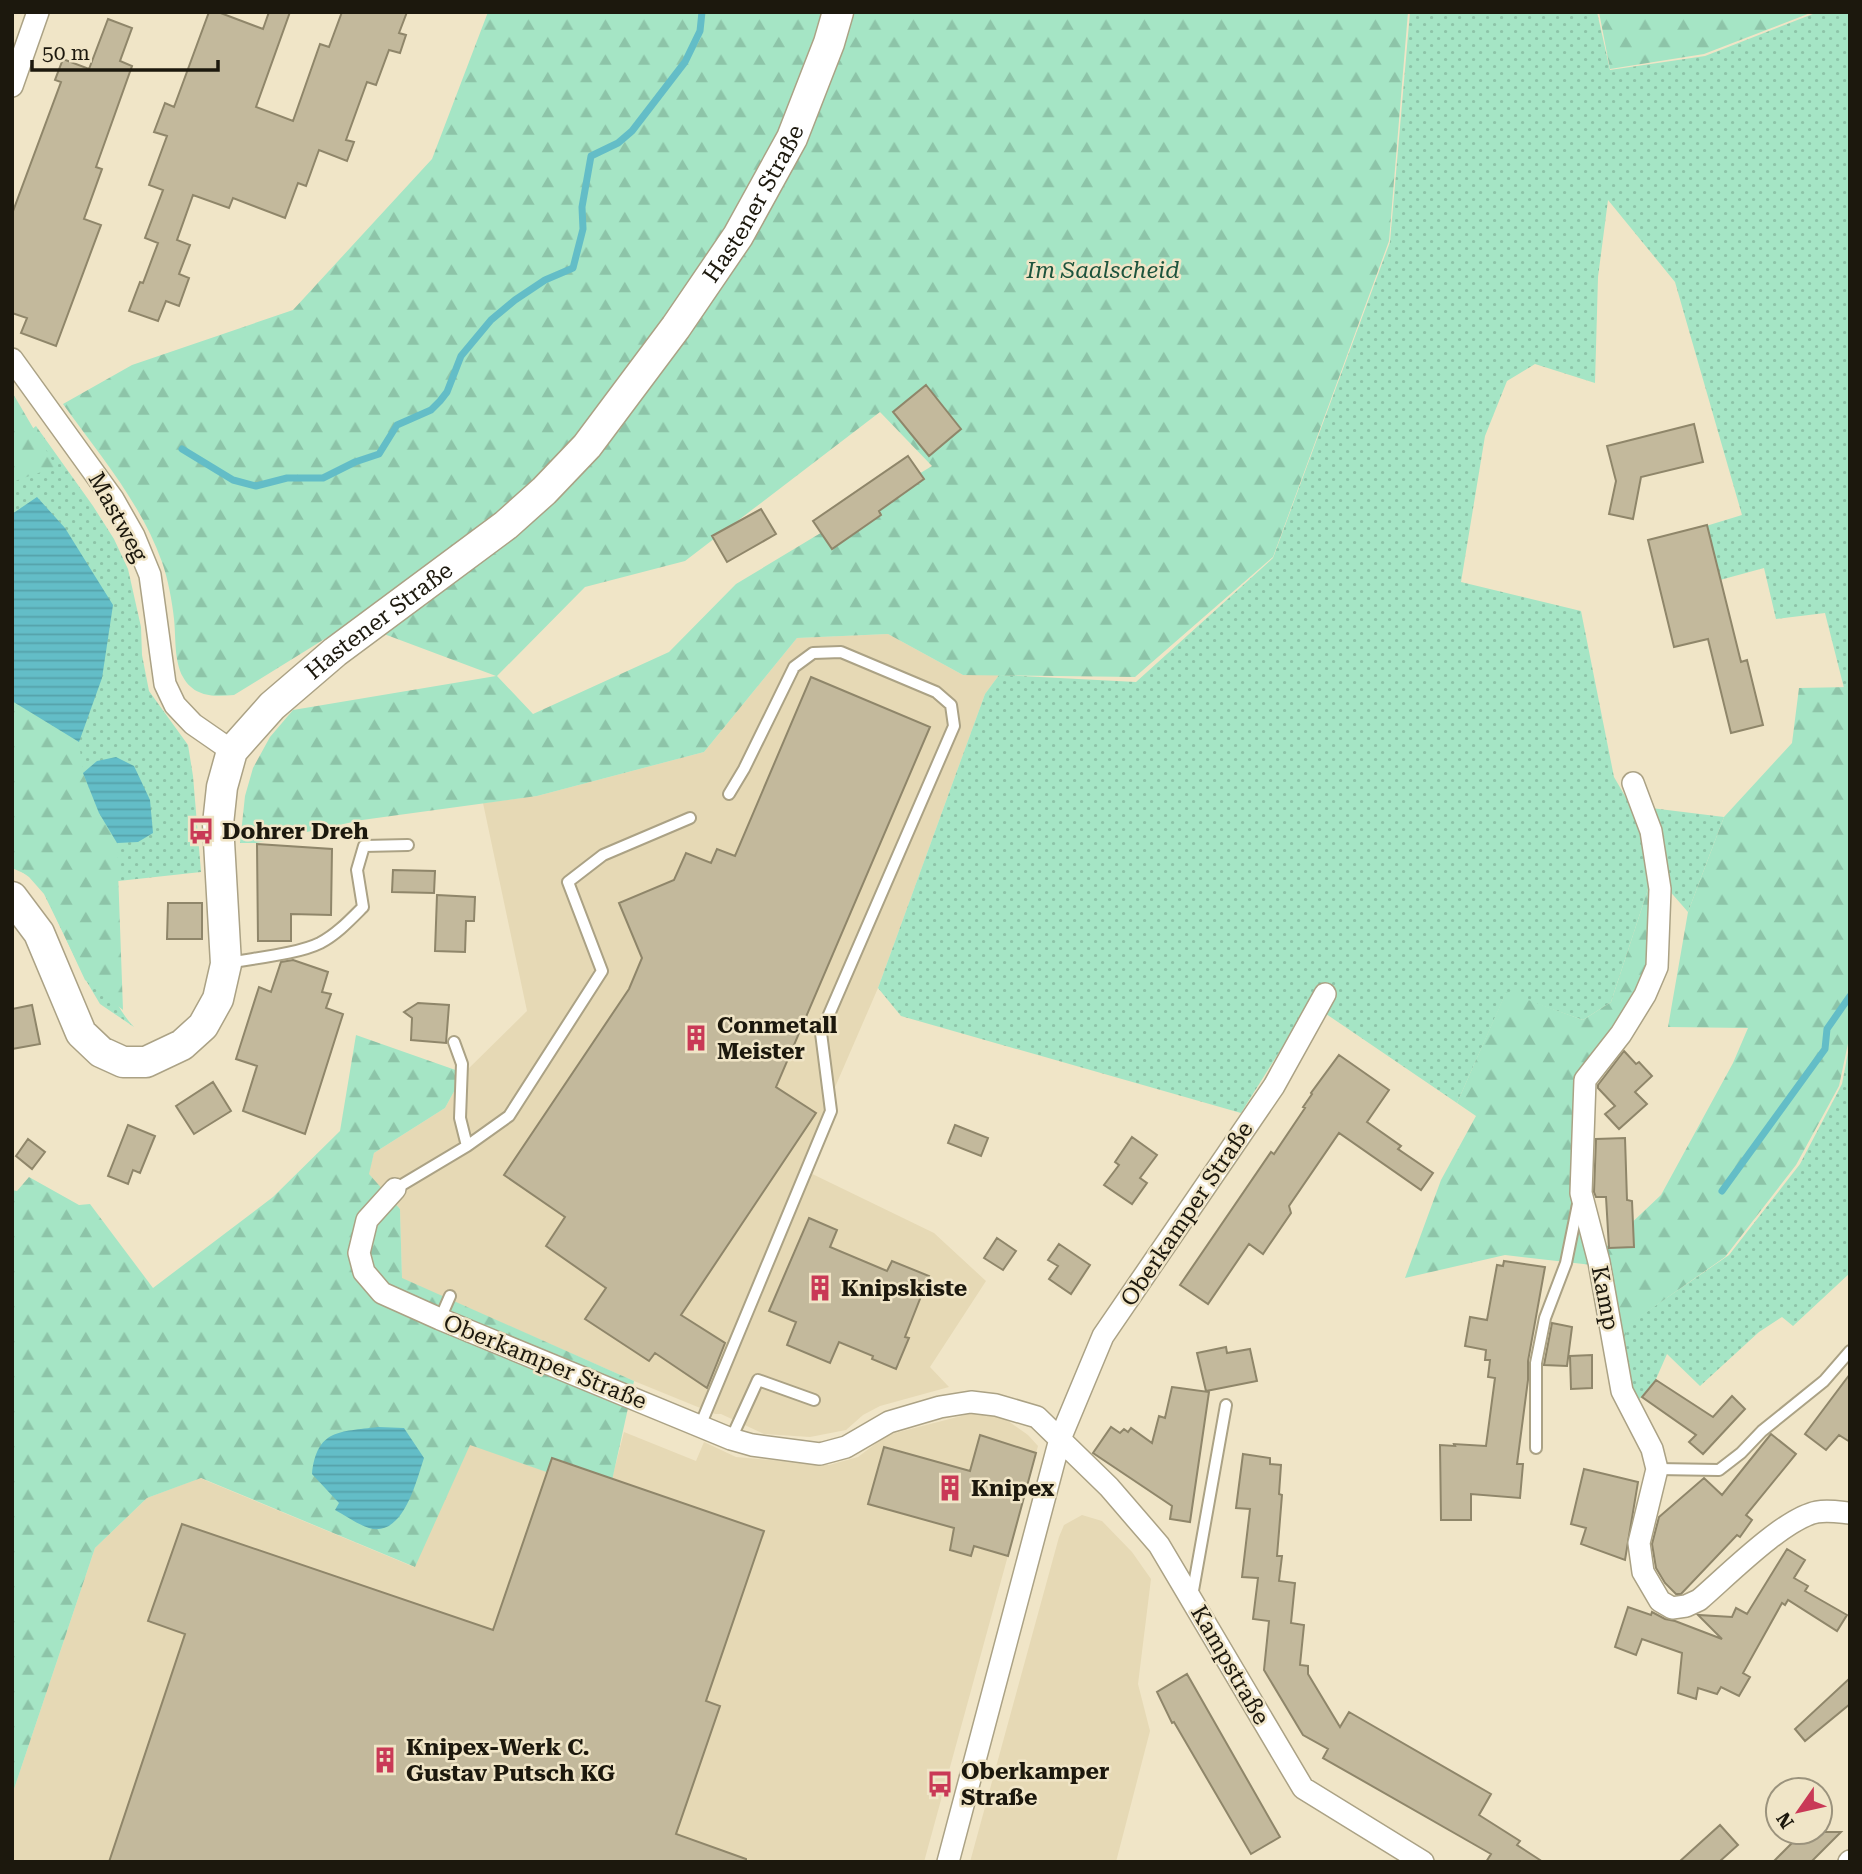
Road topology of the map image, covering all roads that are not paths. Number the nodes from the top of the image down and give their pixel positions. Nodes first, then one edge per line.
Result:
1 (38, 12) edge
2 (838, 12) edge
3 (12, 86) edge
4 (12, 359) edge
5 (232, 751) junction
6 (1633, 783) dead end
7 (729, 794) dead end
8 (690, 818) dead end
9 (408, 845) dead end
10 (12, 897) edge
11 (226, 964) junction
12 (1325, 994) dead end
13 (454, 1042) dead end
14 (467, 1146) junction
15 (395, 1189) joint
16 (1581, 1194) junction
17 (450, 1296) dead end
18 (440, 1319) junction
19 (1850, 1351) edge
20 (814, 1400) dead end
21 (1226, 1405) dead end
22 (700, 1426) junction
23 (731, 1439) junction
24 (1060, 1439) junction
25 (1536, 1448) dead end
26 (1657, 1469) junction
27 (1850, 1513) edge
28 (1191, 1598) junction
29 (947, 1862) edge
30 (1423, 1862) edge

1 - 3 street
2 - 5 main road, Hastener Straße
4 - 5 street, Mastweg
5 - 11 main road, Hastener Straße
6 - 16 street, Kamp
7 - 22 lane
8 - 14 lane
9 - 11 lane
10 - 11 main road, Hastener Straße
12 - 24 street, Oberkamper Straße
13 - 14 lane
14 - 15 lane
15 - 18 street, Oberkamper Straße
16 - 25 lane
16 - 26 street, Kamp
17 - 18 lane
18 - 22 street, Oberkamper Straße
19 - 26 lane
20 - 23 lane
21 - 28 lane
22 - 23 street, Oberkamper Straße
23 - 24 street, Oberkamper Straße
24 - 28 street, Kampstraße
24 - 29 street, Oberkamper Straße
26 - 27 street
28 - 30 street, Kampstraße

